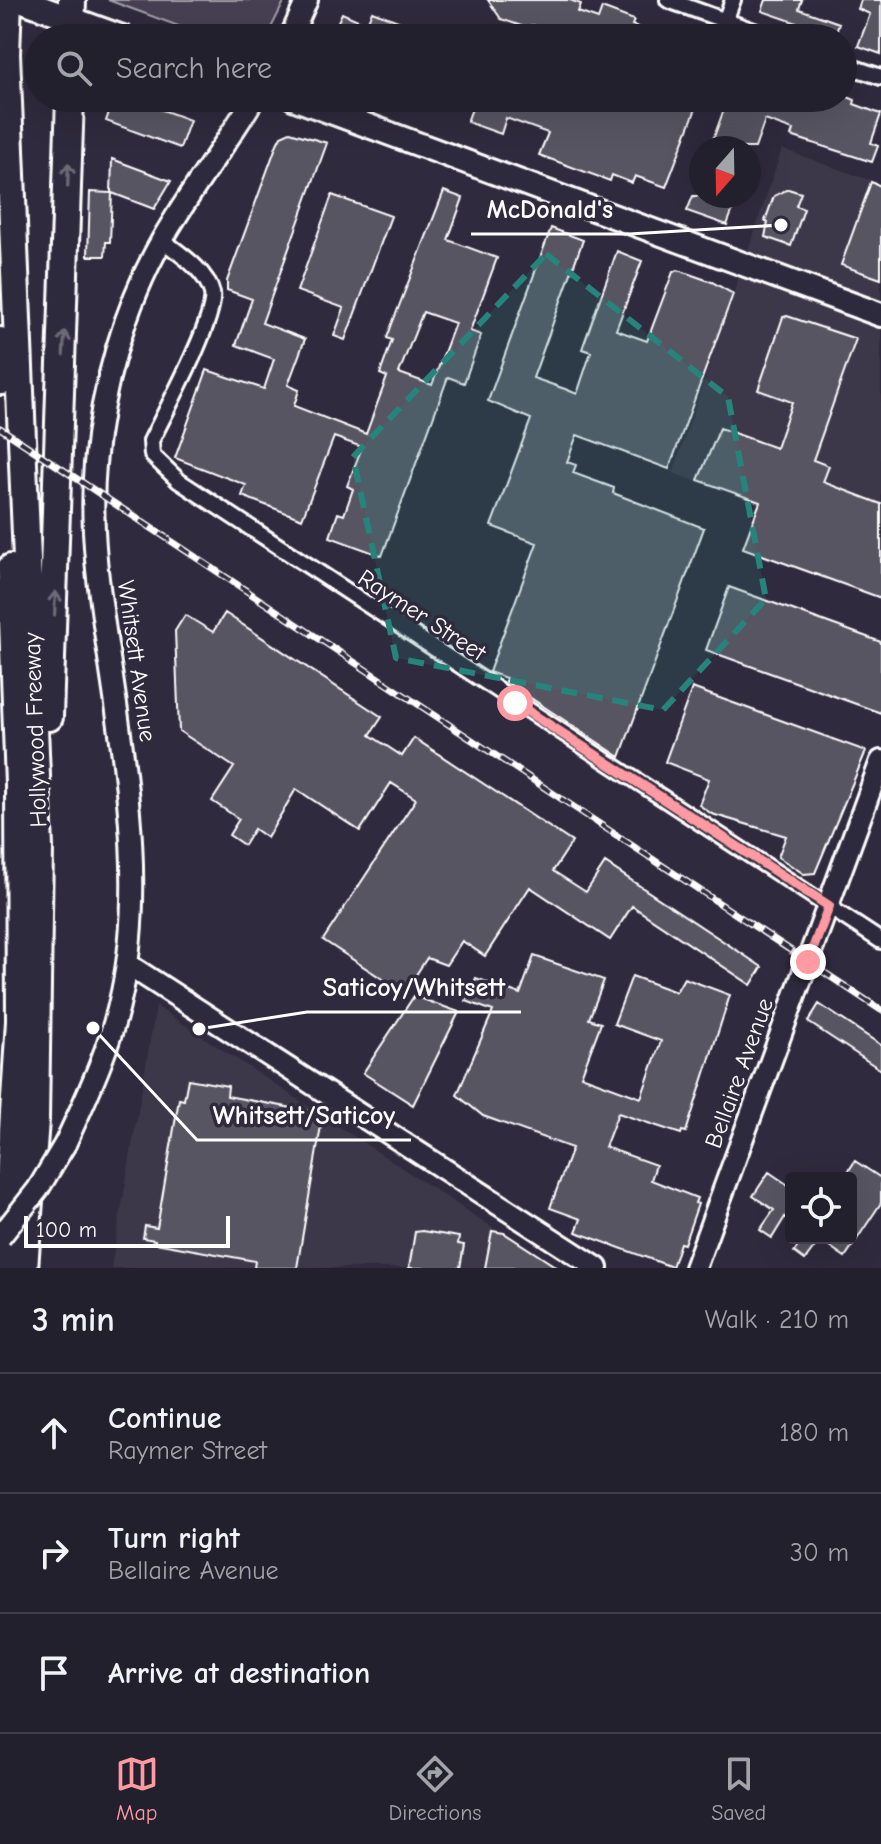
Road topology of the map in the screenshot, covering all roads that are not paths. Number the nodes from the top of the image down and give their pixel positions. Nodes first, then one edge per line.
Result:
1 (8, 0) edge
2 (20, 0) edge
3 (307, 0) edge
4 (668, 0) edge
5 (733, 0) edge
6 (67, 18) edge
7 (725, 21) junction
8 (296, 24) edge
9 (733, 24) edge
10 (857, 69) edge
11 (881, 77) edge
12 (70, 112) edge
13 (245, 112) edge
14 (331, 112) edge
15 (162, 240) junction
16 (881, 315) edge
17 (0, 341) edge
18 (0, 611) edge
19 (881, 761) edge
20 (39, 848) junction
21 (829, 906) junction
22 (881, 941) edge
23 (127, 964) junction
24 (0, 1194) edge
25 (0, 1237) edge
26 (4, 1268) edge
27 (24, 1268) edge
28 (597, 1268) edge
29 (695, 1268) edge

1 - 20 highway, Hollywood Freeway
2 - 6 main road
3 - 8 main road
4 - 7 street
5 - 7 street
7 - 9 street
10 - 11 street
20 -> 12 highway
13 - 15 main road, Whitsett Avenue
14 - 16 main road
15 - 21 street, Raymer Street
15 - 23 main road, Whitsett Avenue
17 - 26 highway
18 - 24 highway
19 - 21 main road, Bellaire Avenue
20 - 27 highway, Hollywood Freeway
21 - 22 street, Raymer Street
21 - 29 main road, Bellaire Avenue
23 - 25 main road, Whitsett Avenue, bridge
23 - 28 main road

